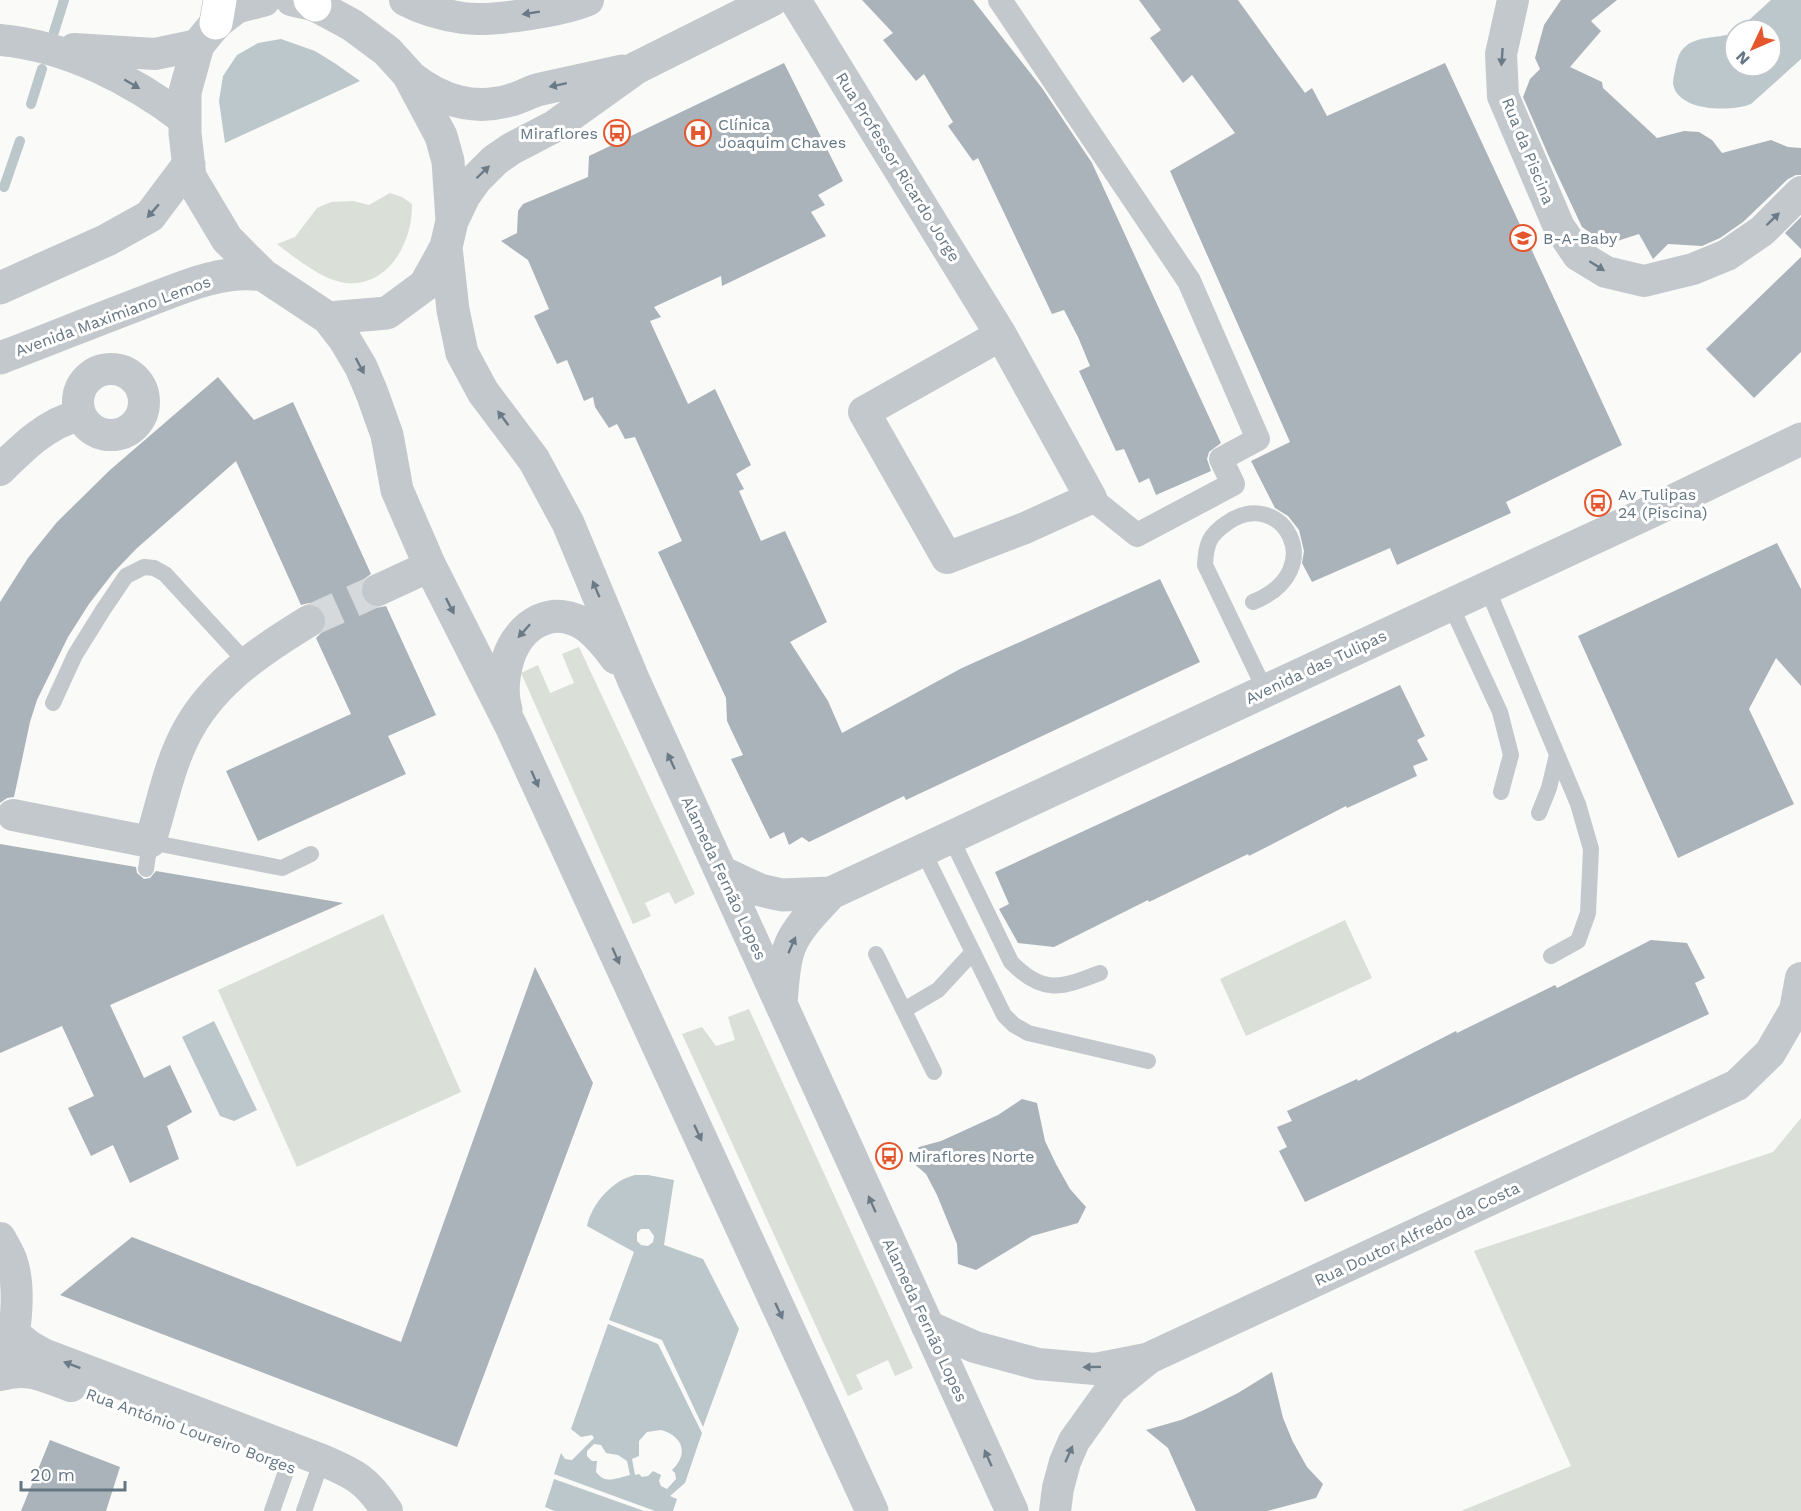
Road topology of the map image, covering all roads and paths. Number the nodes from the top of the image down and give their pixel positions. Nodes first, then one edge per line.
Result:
1 (264, 0) edge
2 (405, 0) edge
3 (588, 0) edge
4 (772, 0) edge
5 (795, 0) edge
6 (1000, 0) edge
7 (1513, 0) edge
8 (306, 2) edge
9 (211, 23) edge
10 (0, 40) edge
11 (39, 47) junction
12 (636, 68) junction
13 (408, 74) junction
14 (186, 120) junction
15 (189, 164) junction
16 (1801, 192) edge
17 (449, 234) junction
18 (263, 275) junction
19 (0, 288) edge
20 (328, 318) junction
21 (1001, 335) junction
22 (0, 358) edge
23 (80, 415) dead end
24 (1801, 439) edge
25 (0, 470) edge
26 (1091, 498) junction
27 (430, 566) junction
28 (1487, 588) junction
29 (378, 590) tunnel mouth
30 (1253, 602) dead end
31 (1450, 604) junction
32 (309, 621) tunnel mouth
33 (246, 662) junction
34 (634, 681) junction
35 (1265, 690) junction
36 (53, 703) dead end
37 (511, 726) junction
38 (1557, 755) junction
39 (1501, 792) dead end
40 (1539, 813) dead end
41 (12, 815) dead end
42 (937, 844) junction
43 (312, 854) dead end
44 (148, 856) junction
45 (721, 872) junction
46 (831, 893) junction
47 (973, 952) junction
48 (876, 954) dead end
49 (1551, 956) dead end
50 (1100, 973) dead end
51 (1801, 978) edge
52 (782, 1002) junction
53 (903, 1010) junction
54 (1148, 1061) dead end
55 (934, 1072) dead end
56 (0, 1238) edge
57 (927, 1326) junction
58 (13, 1333) junction
59 (1149, 1358) junction
60 (0, 1367) edge
61 (0, 1375) edge
62 (305, 1463) junction
63 (272, 1511) edge
64 (304, 1511) edge
65 (374, 1511) edge
66 (387, 1511) edge
67 (872, 1511) edge
68 (1012, 1511) edge
69 (1055, 1511) edge

1 - 9 street
3 -> 2 street
4 - 12 street
5 - 21 street, Rua Professor Ricardo Jorge
6 - 26 street
7 -> 16 street, Rua da Piscina
8 - 13 street
9 - 11 street
9 - 14 street
10 - 11 street
11 -> 14 street
12 -> 13 street
17 -> 12 street
13 - 17 street, Alameda Fernão Lopes
14 - 15 street
15 - 18 street
15 -> 19 street
17 - 20 street
34 -> 17 street, Alameda Fernão Lopes
18 - 20 street
18 - 22 street, Avenida Maximiano Lemos
20 -> 27 street
21 - 26 street, Rua Professor Ricardo Jorge
21 - 26 street
23 - 25 street
24 - 28 street, Avenida das Tulipas
27 - 29 street
27 -> 37 street
28 - 31 street, Avenida das Tulipas
28 - 38 lane
30 - 35 lane
31 - 35 street, Avenida das Tulipas
31 - 39 lane
32 - 33 street
33 - 36 lane
33 - 44 street
34 -> 37 street
45 -> 34 street, Alameda Fernão Lopes
35 - 42 street, Avenida das Tulipas
37 -> 67 street
38 - 40 lane
38 - 49 lane
41 - 44 street
42 - 46 street, Avenida das Tulipas
42 - 47 lane
42 - 50 lane
43 - 44 lane
45 - 46 street, Avenida das Tulipas
45 - 52 street, Alameda Fernão Lopes
52 -> 46 street, Avenida das Tulipas
47 - 53 lane
47 - 54 lane
48 - 53 lane
51 - 59 street, Rua Doutor Alfredo da Costa
57 -> 52 street, Alameda Fernão Lopes
53 - 55 lane
56 - 58 street
59 -> 57 street
68 -> 57 street, Alameda Fernão Lopes
58 - 60 street
62 -> 58 street
69 -> 59 street, Rua Doutor Alfredo da Costa
61 - 62 street, Rua António Loureiro Borges
62 - 63 lane
62 - 64 lane
62 - 65 street, Rua António Loureiro Borges
62 - 66 street

